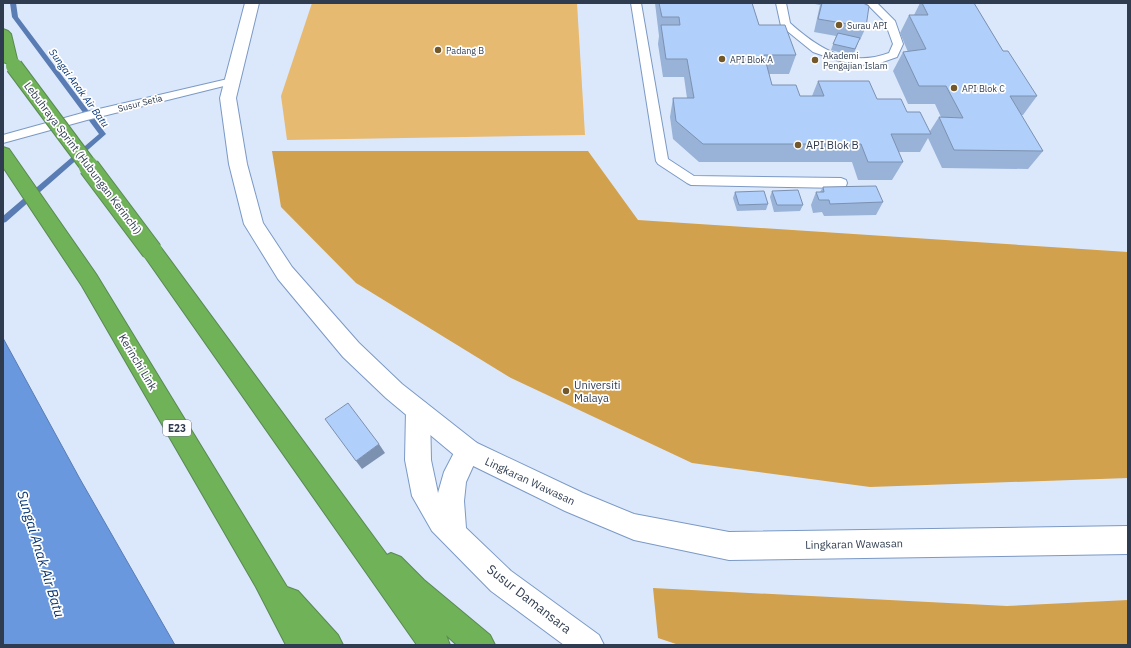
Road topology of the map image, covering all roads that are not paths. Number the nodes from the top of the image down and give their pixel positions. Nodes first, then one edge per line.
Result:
1 (252, 3) edge
2 (636, 3) edge
3 (781, 3) edge
4 (872, 3) edge
5 (3, 34) edge
6 (9, 59) edge
7 (232, 81) junction
8 (3, 139) edge
9 (3, 152) edge
10 (841, 183) dead end
11 (418, 411) junction
12 (468, 451) junction
13 (342, 516) junction
14 (454, 535) junction
15 (1128, 540) edge
16 (266, 577) junction
17 (302, 645) edge
18 (328, 645) edge
19 (435, 645) edge
20 (480, 645) edge
21 (589, 645) edge

1 - 7 street, Lingkaran Wawasan
2 - 10 lane
3 - 4 lane
5 - 6 highway
6 - 13 highway, Lebuhraya Sprint (Hubungan Kerinchi), bridge
7 - 8 lane, Susur Setia
7 - 11 street, Lingkaran Wawasan
9 - 16 highway, Kerinchi Link / E23
11 - 12 street, Lingkaran Wawasan
11 - 14 street, Susur Damansara
12 - 14 street
12 - 15 street, Lingkaran Wawasan
13 - 19 highway
13 - 20 highway
14 - 21 street, Susur Damansara
16 - 17 highway
16 - 18 highway, E23

